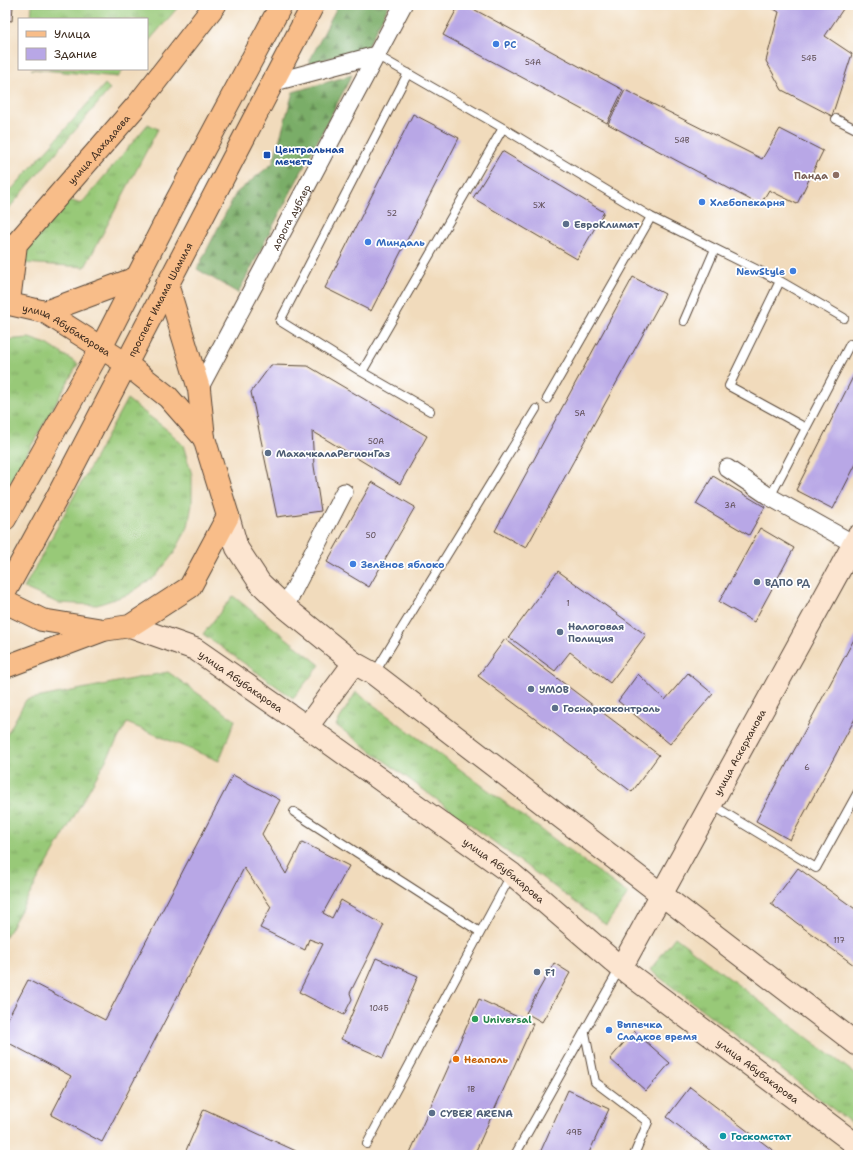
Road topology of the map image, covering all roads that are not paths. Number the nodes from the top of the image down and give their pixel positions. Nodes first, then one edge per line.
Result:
1 (200, 5) edge
2 (214, 5) edge
3 (281, 5) edge
4 (313, 5) edge
5 (402, 5) edge
6 (379, 50) junction
7 (148, 68) edge
8 (146, 70) edge
9 (408, 73) junction
10 (271, 83) junction
11 (836, 119) dead end
12 (503, 128) junction
13 (858, 130) edge
14 (651, 217) junction
15 (5, 234) edge
16 (715, 249) junction
17 (136, 278) junction
18 (780, 281) junction
19 (167, 284) junction
20 (7, 303) edge
21 (45, 312) junction
22 (844, 318) dead end
23 (684, 321) dead end
24 (850, 344) dead end
25 (101, 348) junction
26 (125, 363) junction
27 (362, 372) junction
28 (199, 389) junction
29 (547, 399) dead end
30 (536, 409) dead end
31 (430, 411) dead end
32 (806, 428) junction
33 (204, 438) junction
34 (727, 468) dead end
35 (344, 492) dead end
36 (770, 497) junction
37 (228, 516) junction
38 (5, 519) edge
39 (856, 540) edge
40 (5, 592) edge
41 (5, 602) edge
42 (285, 607) junction
43 (130, 626) junction
44 (103, 630) junction
45 (354, 664) junction
46 (5, 667) edge
47 (374, 674) junction
48 (307, 727) junction
49 (858, 792) edge
50 (712, 804) junction
51 (294, 812) dead end
52 (512, 874) junction
53 (662, 894) junction
54 (480, 932) junction
55 (621, 968) junction
56 (585, 1033) junction
57 (858, 1045) edge
58 (367, 1144) dead end
59 (858, 1146) edge
60 (515, 1155) edge
61 (634, 1155) edge

1 - 7 main road, улица Дахадаева
2 - 20 main road, улица Дахадаева
3 - 17 main road
4 - 10 main road, проспект Имама Шамиля
5 - 6 street, дорога дублер
6 - 9 lane
6 - 10 street
6 - 28 street, дорога дублер
8 - 15 main road, улица Дахадаева
9 - 12 lane
9 - 27 lane
10 - 19 main road, проспект Имама Шамиля
11 - 13 lane
12 - 14 lane
12 - 27 lane
14 - 16 lane
14 - 29 lane
16 - 18 lane
16 - 23 lane
17 - 21 main road
17 - 25 main road
18 - 22 lane
18 - 32 lane
19 - 26 main road, проспект Имама Шамиля
19 - 28 main road
20 - 21 main road, улица Абубакарова
21 - 25 main road, улица Абубакарова
24 - 32 lane
25 - 26 main road, улица Абубакарова
25 - 38 main road
26 - 33 main road, улица Абубакарова
26 - 40 main road, проспект Имама Шамиля
27 - 31 lane
28 - 33 main road
30 - 47 lane
32 - 36 lane
33 - 37 main road, улица Абубакарова
34 - 36 street
35 - 42 street
36 - 39 street
37 - 42 main road, улица Абубакарова
37 - 43 main road, улица Абубакарова
39 - 50 main road, улица Аскерханова
41 - 44 main road, улица Абубакарова
42 - 45 main road, улица Абубакарова
43 - 44 main road, улица Абубакарова
43 - 48 main road, улица Абубакарова
44 - 46 main road
45 - 47 main road, улица Абубакарова
45 - 48 main road
47 - 53 main road, улица Абубакарова
48 - 52 main road, улица Абубакарова
49 - 50 lane
50 - 53 main road, улица Аскерханова
51 - 54 lane
52 - 54 lane
52 - 55 main road, улица Абубакарова
53 - 55 main road, улица Аскерханова
53 - 57 main road, улица Абубакарова
54 - 58 lane
55 - 56 lane
55 - 59 main road, улица Абубакарова
56 - 60 lane
56 - 61 lane

